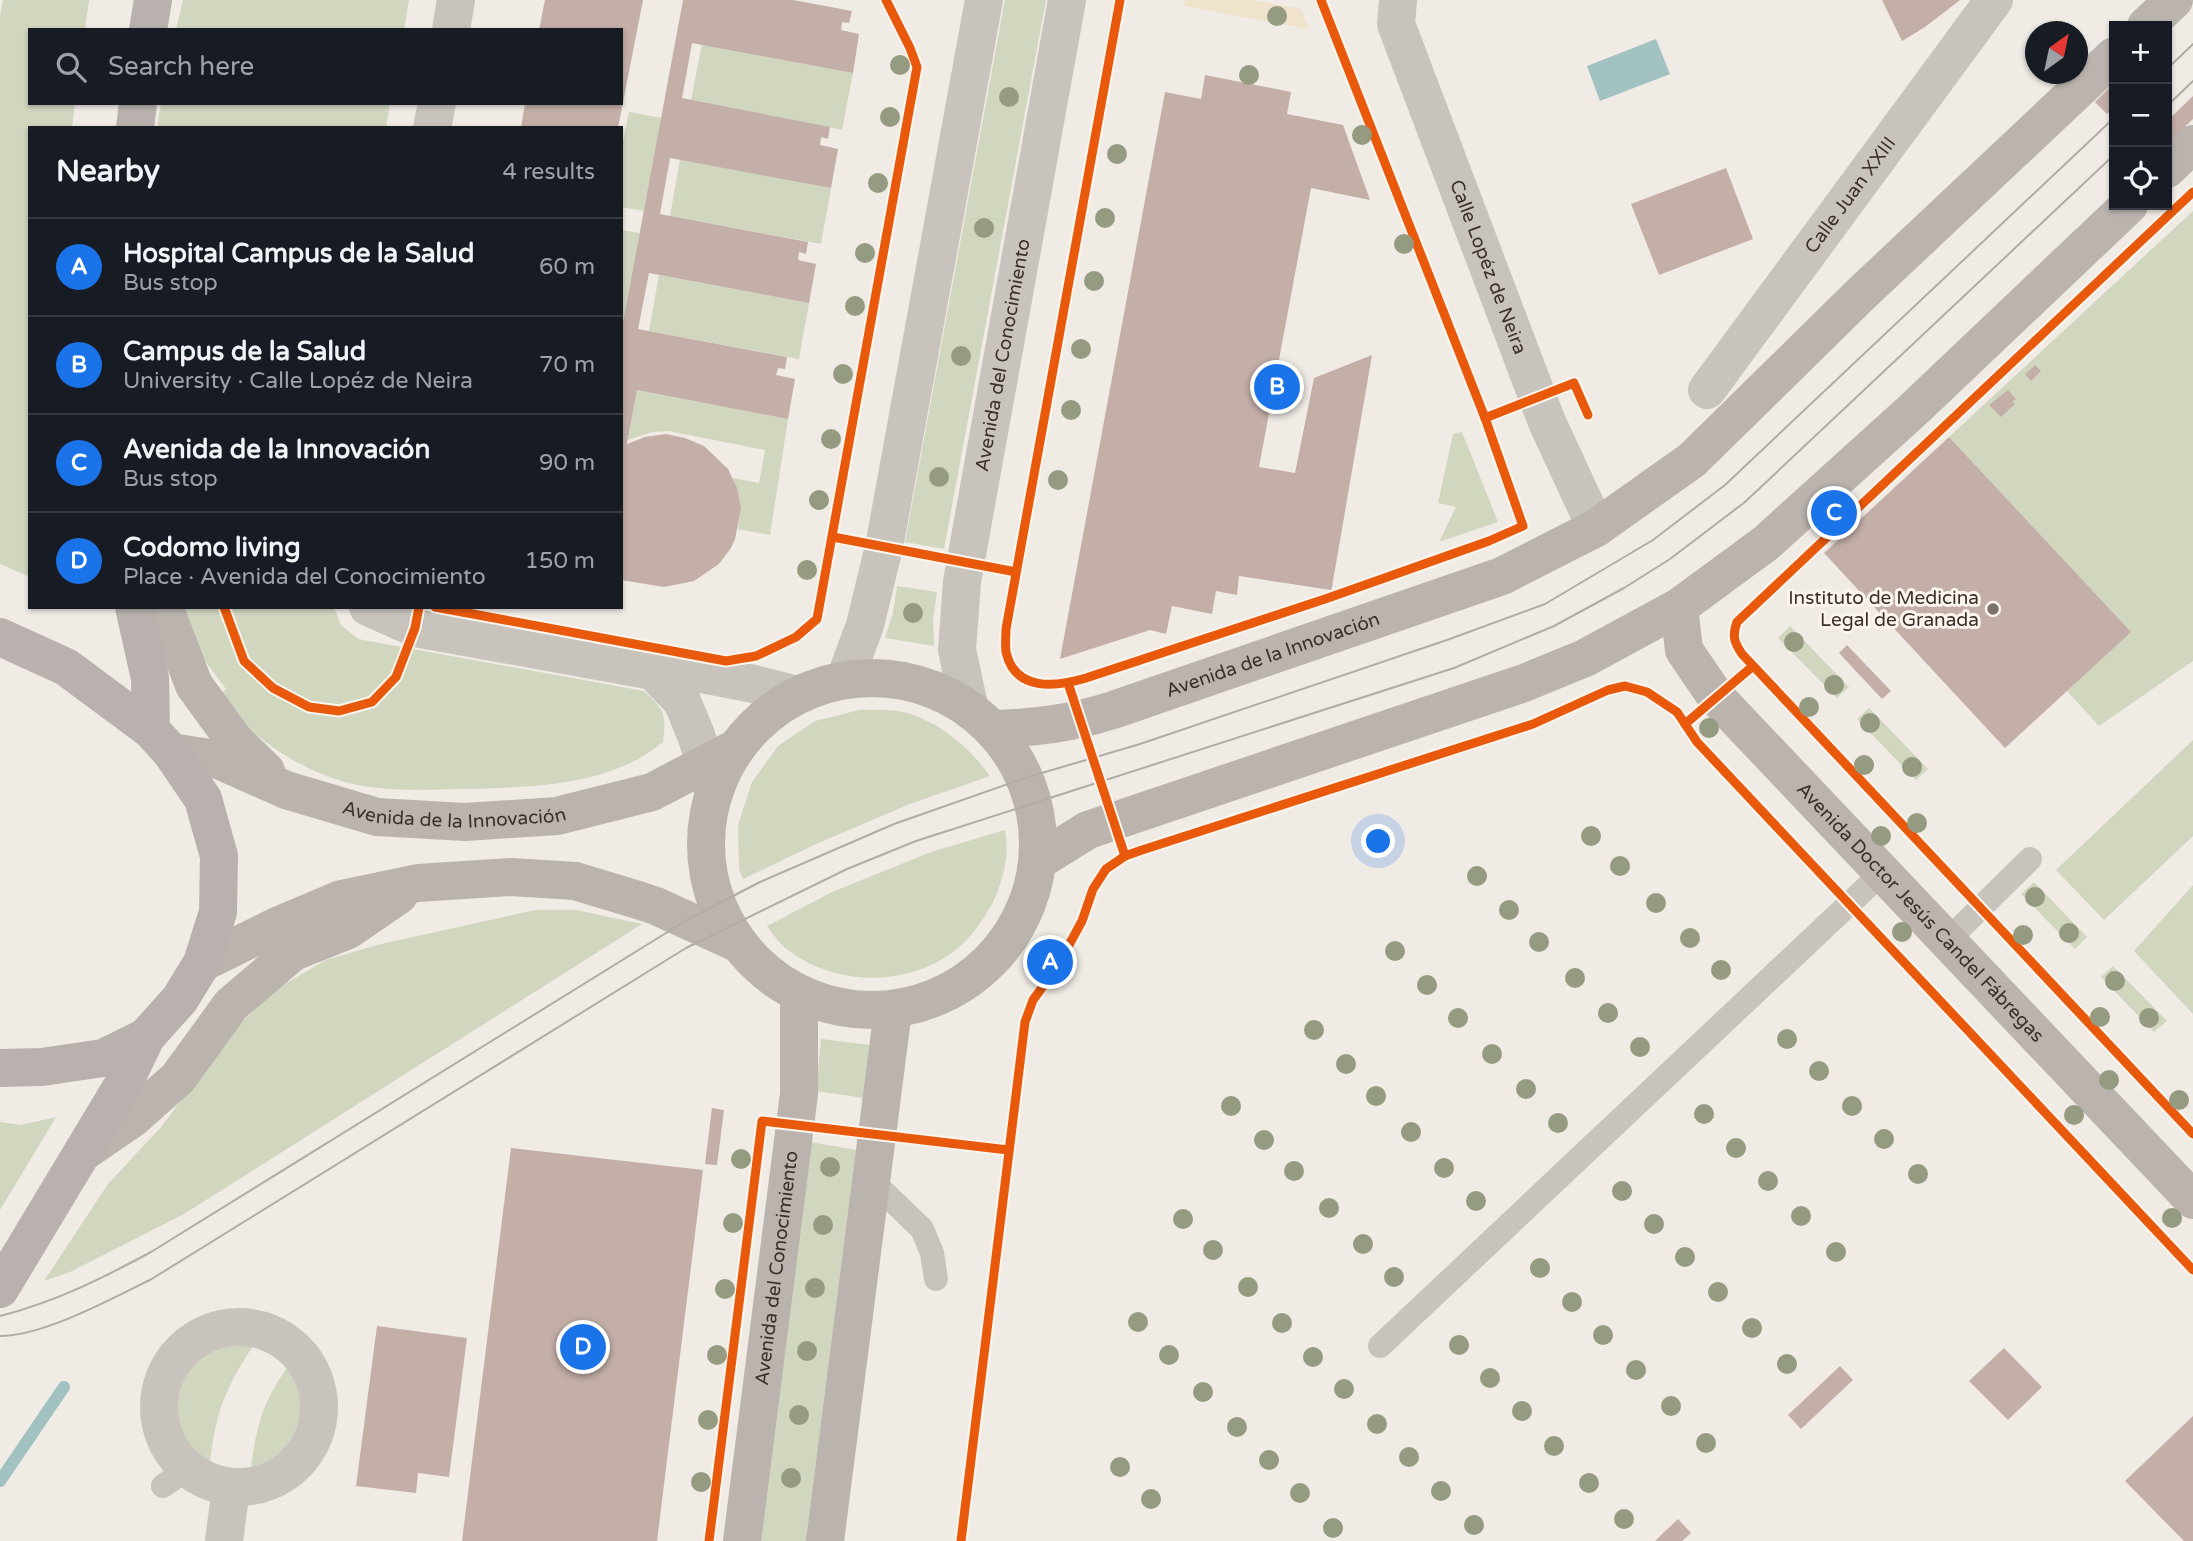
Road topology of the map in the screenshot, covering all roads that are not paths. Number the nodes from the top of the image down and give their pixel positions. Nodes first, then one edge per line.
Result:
1 (153, 0) edge
2 (456, 0) edge
3 (984, 0) edge
4 (1068, 0) edge
5 (1398, 0) edge
6 (1994, 0) edge
7 (2174, 0) edge
8 (2151, 21) edge
9 (148, 28) edge
10 (451, 28) edge
11 (2109, 61) edge
12 (138, 105) edge
13 (437, 105) edge
14 (135, 126) edge
15 (432, 126) edge
16 (2193, 144) edge
17 (2172, 164) edge
18 (2124, 210) edge
19 (1707, 390) dead end
20 (1596, 528) junction
21 (1679, 607) junction
22 (134, 609) edge
23 (165, 609) edge
24 (372, 609) edge
25 (0, 637) edge
26 (653, 671) junction
27 (845, 680) junction
28 (797, 695) junction
29 (981, 719) junction
30 (161, 741) junction
31 (718, 769) junction
32 (286, 790) junction
33 (2030, 859) dead end
34 (1038, 861) junction
35 (1882, 872) junction
36 (418, 883) junction
37 (1948, 940) junction
38 (739, 944) junction
39 (202, 963) junction
40 (799, 995) junction
41 (893, 1010) junction
42 (146, 1037) junction
43 (0, 1068) edge
44 (82, 1153) junction
45 (871, 1180) junction
46 (2193, 1200) edge
47 (936, 1279) dead end
48 (4, 1282) edge
49 (1380, 1346) dead end
50 (231, 1487) junction
51 (224, 1541) edge
52 (742, 1541) edge
53 (825, 1541) edge

1 - 9 main road
2 - 10 street
3 - 27 street
4 - 29 street, Avenida del Conocimiento
5 - 20 street, Calle Lopéz de Neira
6 - 19 street, Calle Juan XXIII
7 - 8 main road
11 - 20 main road, Avenida de la Innovación
12 - 14 main road
13 - 15 street
16 - 17 main road
18 - 21 main road
20 - 29 main road, Avenida de la Innovación
21 - 34 main road
21 - 35 main road, Avenida Doctor Jesús Candel Fábregas
22 - 30 main road
23 - 32 main road
24 - 26 street
25 - 30 main road
26 - 28 street
26 - 31 street
27 - 28 main road
27 - 29 main road
28 - 31 main road
29 - 34 main road
30 - 32 main road, Avenida de la Innovación
30 - 39 main road
31 - 32 main road, Avenida de la Innovación
31 - 38 main road
33 - 37 lane
34 - 41 main road
35 - 37 main road, Avenida Doctor Jesús Candel Fábregas
35 - 49 lane
36 - 38 main road
36 - 39 main road
36 - 44 main road
37 - 46 main road, Avenida Doctor Jesús Candel Fábregas
38 - 40 main road
39 - 42 main road
40 - 41 main road
40 - 52 main road, Avenida del Conocimiento
41 - 45 main road
42 - 43 main road
42 - 44 main road
44 - 48 main road
45 - 47 lane
45 - 53 main road
50 - 50 street
50 - 51 street

